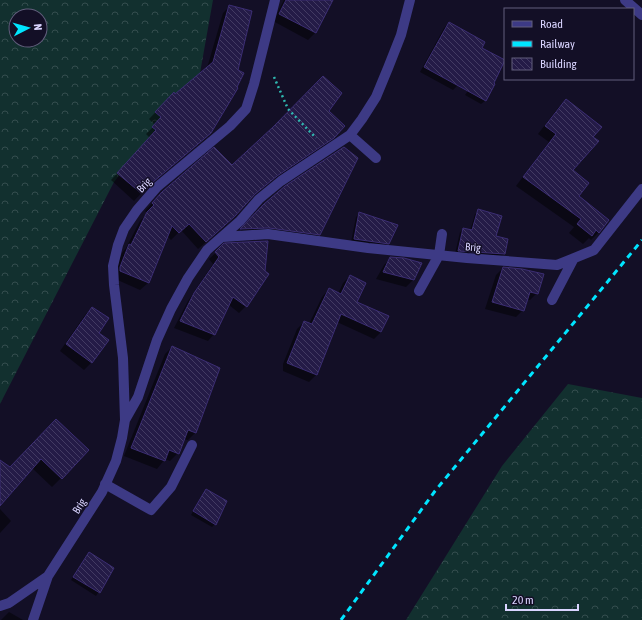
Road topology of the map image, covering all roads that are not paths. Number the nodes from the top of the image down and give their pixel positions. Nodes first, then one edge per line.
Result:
1 (275, 0) edge
2 (410, 0) edge
3 (625, 0) edge
4 (642, 15) edge
5 (350, 135) junction
6 (376, 158) dead end
7 (642, 189) edge
8 (442, 234) dead end
9 (223, 237) junction
10 (439, 255) junction
11 (574, 258) junction
12 (420, 291) dead end
13 (552, 300) dead end
14 (125, 420) junction
15 (192, 445) dead end
16 (105, 484) junction
17 (48, 576) junction
18 (0, 606) edge
19 (33, 620) edge

1 - 14 street, Brig
2 - 5 street, Brig
3 - 4 street
5 - 6 street
5 - 9 street, Brig
7 - 11 street, Brig
8 - 10 street
9 - 10 street, Brig
9 - 14 street, Brig
10 - 11 street, Brig
10 - 12 street
11 - 13 street
14 - 16 street, Brig
15 - 16 street
16 - 17 street, Brig
17 - 18 street, Brig
17 - 19 street, Brig

